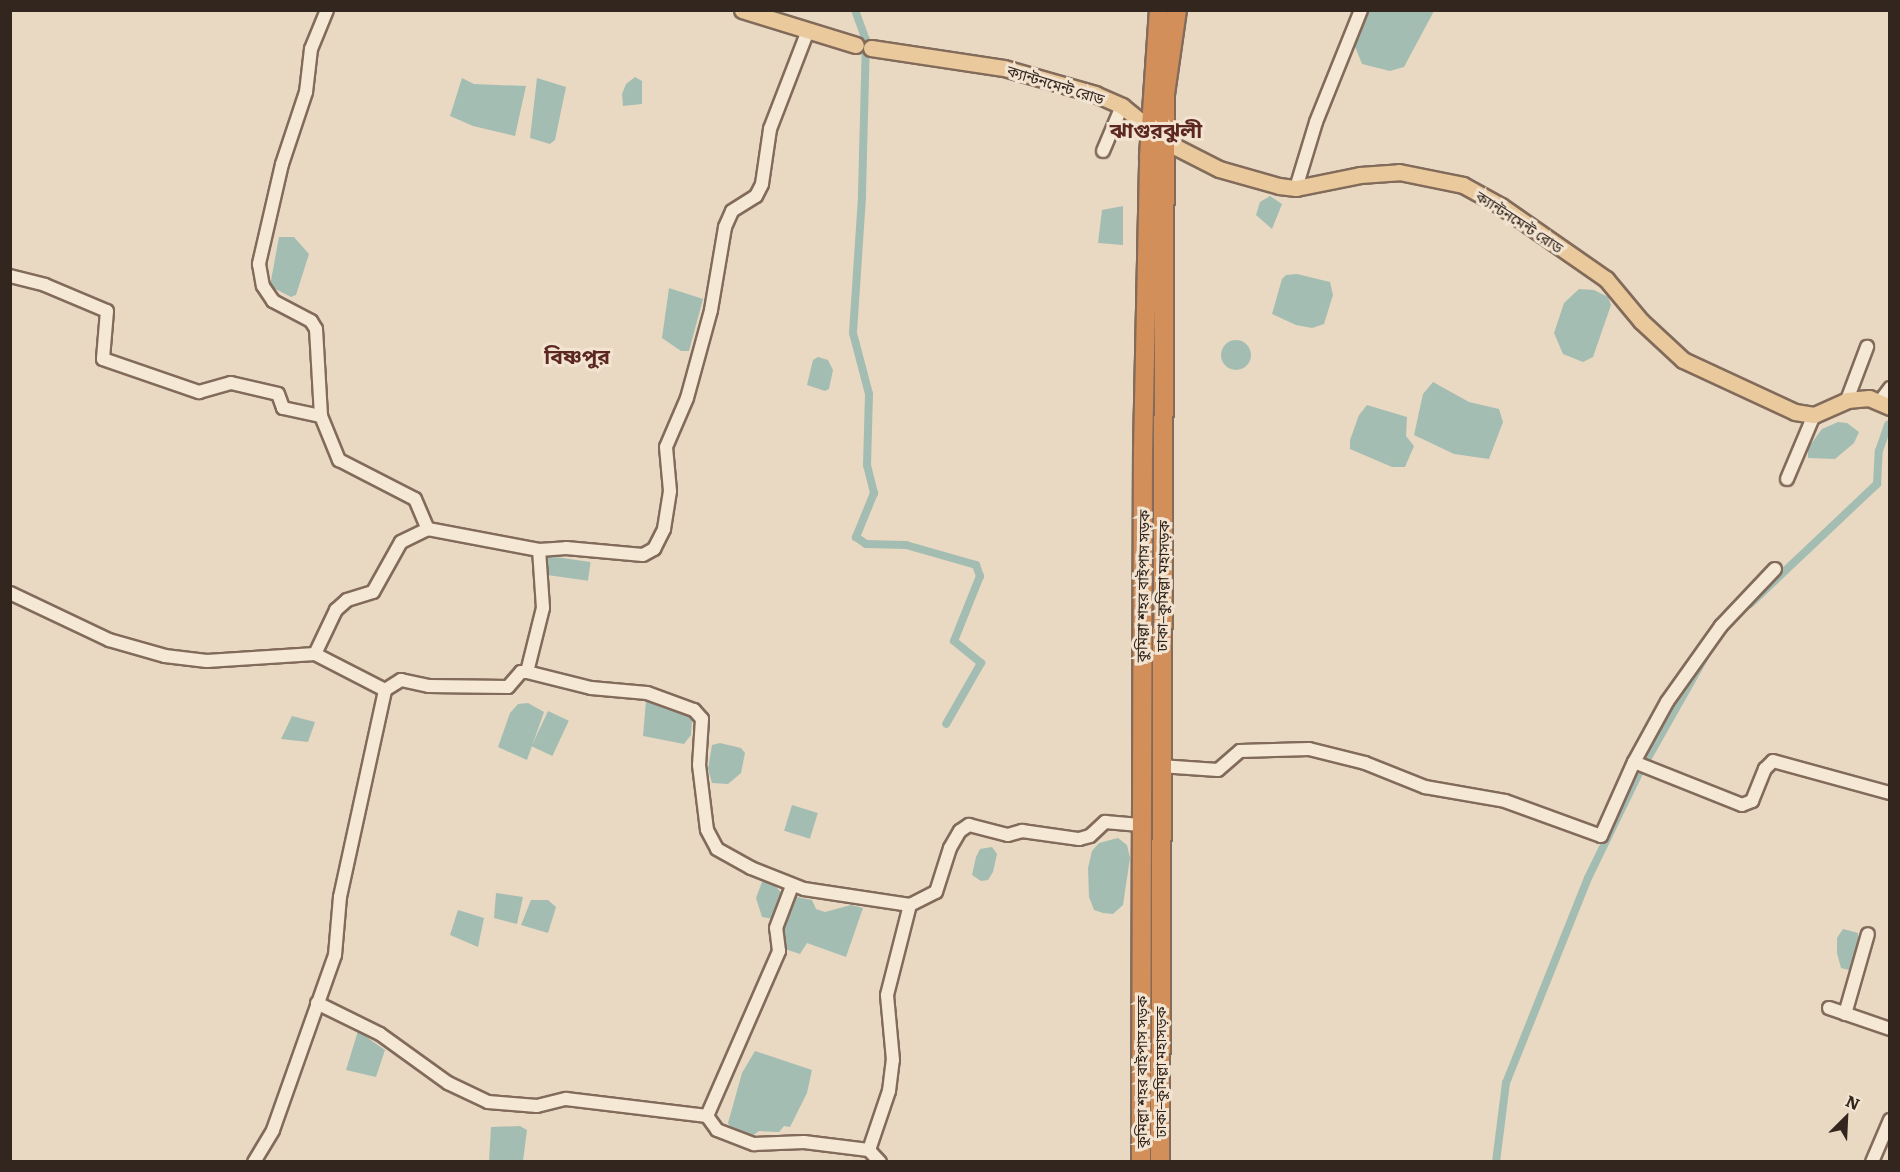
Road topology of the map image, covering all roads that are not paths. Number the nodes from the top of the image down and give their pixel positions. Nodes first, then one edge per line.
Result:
1 (327, 10) edge
2 (742, 10) edge
3 (1159, 10) edge
4 (1177, 10) edge
5 (1361, 10) edge
6 (807, 33) junction
7 (1122, 106) junction
8 (1150, 126) junction
9 (1166, 142) junction
10 (1103, 151) dead end
11 (1296, 188) junction
12 (10, 276) edge
13 (1867, 347) dead end
14 (1887, 398) edge
15 (1847, 400) junction
16 (1814, 414) junction
17 (321, 416) junction
18 (1787, 479) dead end
19 (428, 529) junction
20 (539, 550) junction
21 (1774, 569) dead end
22 (10, 593) edge
23 (315, 654) junction
24 (527, 672) junction
25 (385, 690) junction
26 (1634, 762) junction
27 (1160, 766) junction
28 (1890, 793) edge
29 (1140, 825) junction
30 (792, 886) junction
31 (910, 905) junction
32 (1868, 933) dead end
33 (317, 1004) junction
34 (1828, 1008) dead end
35 (1845, 1014) junction
36 (1890, 1029) edge
37 (707, 1116) junction
38 (1890, 1120) edge
39 (869, 1150) junction
40 (254, 1161) edge
41 (880, 1161) edge
42 (1142, 1161) edge
43 (1160, 1161) edge
44 (1872, 1161) edge

1 - 17 street
2 - 6 main road, ক্যান্টনমেন্ট রোড
3 - 8 highway, কুমিল্লা শহর বাইপাস সড়ক
4 - 9 highway, ঢাকা–কুমিল্লা মহাসড়ক
5 - 11 street
6 - 7 main road, ক্যান্টনমেন্ট রোড
6 - 20 street
7 - 8 main road, ক্যান্টনমেন্ট রোড
7 - 10 street
8 - 9 main road, ক্যান্টনমেন্ট রোড
8 - 29 highway, কুমিল্লা শহর বাইপাস সড়ক
9 - 11 main road, ক্যান্টনমেন্ট রোড
9 - 27 highway, ঢাকা–কুমিল্লা মহাসড়ক
11 - 16 main road, ক্যান্টনমেন্ট রোড
12 - 17 street
13 - 15 street
14 - 15 main road
15 - 16 main road
16 - 18 street
17 - 19 street
19 - 20 street
19 - 23 street
20 - 24 street
21 - 26 street
22 - 23 street
23 - 25 street
24 - 25 street
24 - 30 street
25 - 33 street
26 - 27 street
26 - 28 street
27 - 43 highway, ঢাকা–কুমিল্লা মহাসড়ক
29 - 31 street
29 - 42 highway, কুমিল্লা শহর বাইপাস সড়ক
30 - 31 street
30 - 37 street
31 - 39 street
32 - 35 street
33 - 37 street
33 - 40 street
34 - 35 street
35 - 36 street
37 - 39 street
38 - 44 street
39 - 41 street

